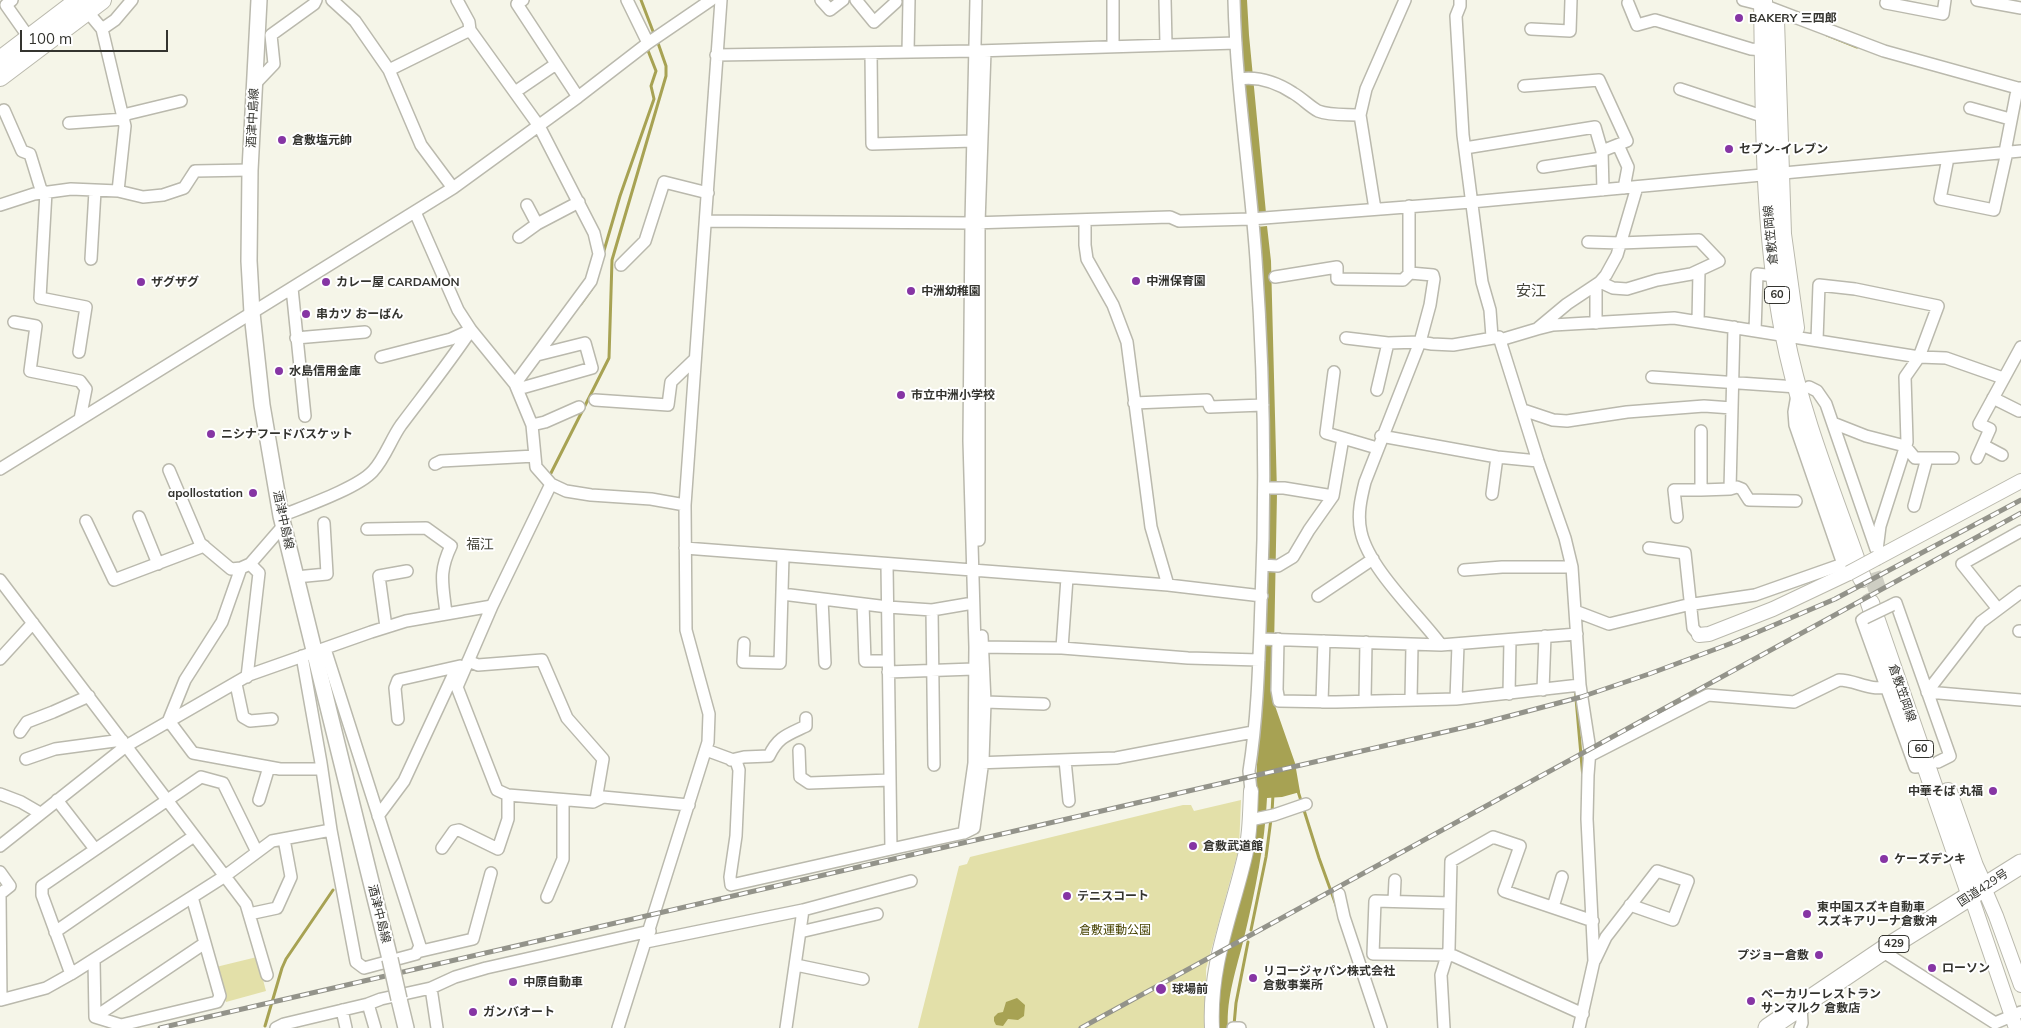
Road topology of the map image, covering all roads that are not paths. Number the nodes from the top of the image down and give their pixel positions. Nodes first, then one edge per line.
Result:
1 (12, 0) edge
2 (102, 0) edge
3 (132, 0) edge
4 (259, 0) edge
5 (316, 0) edge
6 (332, 0) edge
7 (457, 0) edge
8 (523, 0) edge
9 (627, 0) edge
10 (711, 0) edge
11 (720, 0) edge
12 (822, 0) edge
13 (843, 0) edge
14 (856, 0) edge
15 (909, 0) edge
16 (976, 0) edge
17 (1113, 0) edge
18 (1165, 0) edge
19 (1234, 0) edge
20 (1571, 0) edge
21 (1743, 0) edge
22 (1887, 0) edge
23 (1945, 0) edge
24 (1976, 0) edge
25 (895, 1) edge
26 (1401, 1) edge
27 (1628, 3) dead end
28 (1769, 4) edge
29 (83, 6) edge
30 (1459, 7) edge
31 (2021, 8) edge
32 (908, 15) junction
33 (1530, 29) dead end
34 (102, 30) junction
35 (470, 30) junction
36 (648, 43) junction
37 (1236, 43) junction
38 (33, 44) junction
39 (1166, 44) junction
40 (1113, 46) junction
41 (1764, 50) junction
42 (980, 51) junction
43 (908, 52) junction
44 (871, 53) junction
45 (716, 55) junction
46 (0, 60) edge
47 (556, 64) junction
48 (389, 70) junction
49 (0, 77) edge
50 (1245, 78) junction
51 (254, 86) junction
52 (1524, 86) dead end
53 (1680, 89) dead end
54 (2019, 90) edge
55 (515, 92) junction
56 (578, 97) junction
57 (181, 101) dead end
58 (1970, 108) dead end
59 (4, 110) dead end
60 (1360, 115) junction
61 (123, 117) junction
62 (1765, 117) junction
63 (2010, 119) junction
64 (69, 123) dead end
65 (539, 126) junction
66 (973, 142) junction
67 (1618, 145) junction
68 (1467, 148) junction
69 (2021, 151) edge
70 (2006, 152) junction
71 (1602, 155) junction
72 (1948, 158) junction
73 (1543, 167) dead end
74 (250, 170) junction
75 (1773, 174) junction
76 (1637, 187) junction
77 (453, 188) junction
78 (1624, 188) junction
79 (1603, 190) junction
80 (95, 191) junction
81 (118, 191) junction
82 (44, 193) junction
83 (708, 193) junction
84 (579, 202) junction
85 (1471, 202) junction
86 (0, 205) edge
87 (527, 205) dead end
88 (1409, 206) junction
89 (1375, 209) junction
90 (415, 212) junction
91 (1258, 219) junction
92 (1085, 220) junction
93 (706, 221) junction
94 (975, 223) junction
95 (537, 224) junction
96 (519, 237) dead end
97 (1588, 242) dead end
98 (1620, 243) junction
99 (91, 259) dead end
100 (621, 265) dead end
101 (1700, 270) junction
102 (1410, 273) junction
103 (1775, 276) junction
104 (1275, 277) dead end
105 (1598, 284) junction
106 (292, 288) junction
107 (252, 313) junction
108 (14, 322) dead end
109 (1698, 322) junction
110 (1596, 324) junction
111 (1734, 327) junction
112 (1536, 329) junction
113 (471, 330) junction
114 (1754, 330) junction
115 (364, 332) dead end
116 (1791, 336) junction
117 (296, 338) junction
118 (1346, 338) dead end
119 (1496, 338) junction
120 (1816, 340) junction
121 (1420, 342) junction
122 (1388, 343) junction
123 (2021, 347) edge
124 (78, 352) dead end
125 (537, 355) junction
126 (381, 357) dead end
127 (1919, 357) junction
128 (695, 359) junction
129 (1334, 372) dead end
130 (1652, 377) dead end
131 (2003, 378) junction
132 (1733, 382) junction
133 (517, 386) junction
134 (1801, 388) junction
135 (1377, 390) dead end
136 (1993, 398) junction
137 (595, 400) dead end
138 (1134, 403) junction
139 (1263, 405) junction
140 (579, 407) dead end
141 (1732, 408) junction
142 (1523, 410) junction
143 (2019, 411) dead end
144 (305, 416) dead end
145 (80, 420) junction
146 (1833, 423) junction
147 (535, 424) junction
148 (1701, 431) dead end
149 (1382, 436) junction
150 (1343, 438) junction
151 (1905, 446) junction
152 (1983, 446) junction
153 (1377, 448) junction
154 (2002, 455) dead end
155 (535, 456) junction
156 (1497, 457) junction
157 (1927, 458) junction
158 (1953, 458) dead end
159 (1977, 458) dead end
160 (1536, 461) junction
161 (435, 464) dead end
162 (0, 469) edge
163 (169, 470) dead end
164 (2021, 481) edge
165 (551, 484) junction
166 (1270, 488) junction
167 (1700, 490) junction
168 (1730, 490) junction
169 (1492, 494) dead end
170 (1333, 496) junction
171 (1796, 501) dead end
172 (685, 505) junction
173 (1914, 506) dead end
174 (140, 517) dead end
175 (1676, 518) dead end
176 (86, 521) dead end
177 (282, 521) junction
178 (324, 523) dead end
179 (367, 529) dead end
180 (2021, 531) edge
181 (204, 546) junction
182 (685, 548) junction
183 (1649, 548) dead end
184 (783, 556) junction
185 (1373, 559) junction
186 (158, 564) junction
187 (887, 565) junction
188 (245, 566) junction
189 (1269, 566) junction
190 (1863, 566) junction
191 (1569, 568) junction
192 (1464, 570) dead end
193 (407, 571) dead end
194 (976, 571) junction
195 (296, 577) junction
196 (1067, 578) junction
197 (1, 583) edge
198 (1168, 585) junction
199 (2021, 592) edge
200 (782, 594) junction
201 (1262, 596) junction
202 (1318, 596) dead end
203 (822, 599) junction
204 (974, 603) junction
205 (863, 604) junction
206 (1691, 605) junction
207 (492, 606) junction
208 (1877, 606) junction
209 (888, 607) junction
210 (1998, 609) junction
211 (932, 610) junction
212 (1575, 611) junction
213 (446, 614) junction
214 (33, 623) junction
215 (386, 628) junction
216 (1575, 634) junction
217 (1698, 635) joint
218 (1544, 636) junction
219 (1269, 639) junction
220 (1510, 640) junction
221 (1324, 641) junction
222 (1366, 642) junction
223 (744, 643) dead end
224 (1412, 645) junction
225 (1441, 645) junction
226 (1458, 645) junction
227 (979, 647) junction
228 (1062, 648) junction
229 (314, 653) junction
230 (0, 659) edge
231 (1259, 660) junction
232 (825, 663) dead end
233 (463, 664) junction
234 (888, 667) junction
235 (974, 669) junction
236 (934, 671) junction
237 (247, 677) junction
238 (236, 684) junction
239 (1576, 686) junction
240 (1886, 686) junction
241 (1258, 690) junction
242 (1275, 690) junction
243 (1543, 690) junction
244 (1927, 692) junction
245 (1509, 694) junction
246 (89, 696) junction
247 (1456, 699) junction
248 (1411, 700) junction
249 (2021, 700) edge
250 (1365, 701) junction
251 (985, 702) junction
252 (1322, 702) junction
253 (1044, 704) dead end
254 (806, 718) dead end
255 (272, 719) dead end
256 (398, 719) dead end
257 (169, 722) junction
258 (20, 732) dead end
259 (1254, 732) junction
260 (124, 743) junction
261 (706, 750) junction
262 (799, 750) dead end
263 (1589, 756) junction
264 (26, 760) dead end
265 (731, 760) junction
266 (1065, 760) junction
267 (978, 763) junction
268 (1933, 764) junction
269 (934, 765) dead end
270 (269, 766) junction
271 (322, 769) junction
272 (890, 780) junction
273 (1250, 791) joint
274 (0, 794) edge
275 (508, 795) junction
276 (167, 799) junction
277 (57, 800) junction
278 (259, 800) dead end
279 (563, 800) junction
280 (596, 800) junction
281 (1069, 801) dead end
282 (689, 805) junction
283 (1303, 805) dead end
284 (40, 813) junction
285 (378, 816) junction
286 (1251, 820) junction
287 (330, 830) junction
288 (194, 836) junction
289 (284, 838) junction
290 (0, 846) edge
291 (442, 848) dead end
292 (95, 849) junction
293 (891, 849) junction
294 (257, 852) junction
295 (2021, 864) edge
296 (0, 872) edge
297 (492, 873) dead end
298 (225, 876) junction
299 (1562, 877) dead end
300 (1395, 880) dead end
301 (911, 881) dead end
302 (1978, 892) junction
303 (0, 894) edge
304 (1339, 894) dead end
305 (192, 897) junction
306 (547, 897) dead end
307 (1394, 901) junction
308 (1450, 903) junction
309 (1630, 905) junction
310 (1553, 907) junction
311 (803, 910) junction
312 (249, 914) junction
313 (877, 914) dead end
314 (1590, 920) junction
315 (55, 932) junction
316 (800, 932) junction
317 (648, 936) junction
318 (205, 943) junction
319 (1882, 951) junction
320 (418, 952) junction
321 (1357, 954) junction
322 (1373, 954) junction
323 (1448, 955) junction
324 (94, 960) junction
325 (1594, 961) junction
326 (796, 965) junction
327 (71, 974) junction
328 (268, 975) dead end
329 (863, 979) dead end
330 (2021, 985) edge
331 (431, 988) junction
332 (1, 1000) edge
333 (368, 1004) junction
334 (1801, 1007) junction
335 (342, 1010) junction
336 (1580, 1013) junction
337 (95, 1017) junction
338 (2016, 1019) edge
339 (299, 1024) edge
340 (1994, 1026) edge
341 (276, 1028) edge
342 (346, 1028) edge
343 (375, 1028) edge
344 (406, 1028) edge
345 (438, 1028) edge
346 (618, 1028) edge
347 (786, 1028) edge
348 (1212, 1028) edge
349 (1381, 1028) edge
350 (1444, 1028) edge
351 (1579, 1028) edge
352 (1768, 1028) edge
353 (1800, 1028) edge

1 - 38 street
2 - 29 main road
3 - 34 street
4 - 51 main road, 酒津中島線
5 - 51 street
6 - 48 street
7 - 35 street
8 - 47 street
9 - 36 street
10 - 36 street
11 - 45 street
12 - 13 street
14 - 25 street
15 - 32 street
16 - 42 street
17 - 40 street
18 - 39 street
19 - 37 street
20 - 33 street
21 - 28 street
22 - 23 street
24 - 31 street
25 - 32 street
26 - 60 street
27 - 41 street
28 - 41 main road, 倉敷笠岡線 / 60
28 - 54 street
28 - 75 main road, 倉敷笠岡線 / 60
29 - 34 street
29 - 38 main road
30 - 68 street
32 - 43 street
34 - 61 street
35 - 48 street
35 - 55 street
36 - 56 street
37 - 39 street
37 - 50 street
38 - 46 main road
38 - 49 main road
39 - 40 street
40 - 42 street
41 - 62 main road, 倉敷笠岡線 / 60
42 - 43 street
42 - 66 street
42 - 94 street
43 - 44 street
44 - 45 street
44 - 66 street
45 - 83 street
47 - 55 street
47 - 56 street
48 - 77 street
50 - 60 street
50 - 91 street
51 - 74 main road, 酒津中島線
52 - 67 street
53 - 62 street
54 - 63 street
55 - 65 street
56 - 65 street
57 - 61 street
58 - 63 street
59 - 82 street
60 - 89 street
61 - 64 street
61 - 81 street
62 - 75 main road, 倉敷笠岡線 / 60
63 - 70 street
65 - 77 street
65 - 84 street
66 - 94 street
67 - 71 street
67 - 78 street
68 - 71 street
68 - 85 street
69 - 70 street
70 - 72 street
70 - 72 street
71 - 73 street
71 - 79 street
72 - 75 street
74 - 81 street
74 - 107 main road, 酒津中島線
75 - 76 street
75 - 103 main road, 倉敷笠岡線 / 60
75 - 116 main road, 倉敷笠岡線 / 60
76 - 78 street
76 - 98 street
77 - 90 street
78 - 79 street
79 - 85 street
80 - 81 street
80 - 82 street
80 - 99 street
82 - 86 street
82 - 124 street
83 - 93 street
83 - 100 street
84 - 95 street
84 - 125 street
85 - 88 street
85 - 119 street
87 - 95 street
88 - 89 street
88 - 102 street
89 - 91 street
90 - 106 street
90 - 113 street
91 - 92 street
91 - 139 street
92 - 94 street
92 - 138 street
93 - 94 street
93 - 128 street
94 - 194 street
95 - 96 street
97 - 98 street
98 - 101 street
98 - 105 street
101 - 105 street
101 - 109 street
102 - 104 street
102 - 121 street
103 - 114 street
103 - 116 main road, 倉敷笠岡線 / 60
105 - 110 street
105 - 112 street
106 - 107 street
106 - 117 street
107 - 145 street
107 - 177 main road, 酒津中島線
108 - 145 street
109 - 110 street
109 - 111 street
110 - 112 street
111 - 114 street
111 - 132 street
112 - 119 street
113 - 126 street
113 - 133 street
113 - 177 street
114 - 116 street
115 - 117 street
116 - 120 street
116 - 134 main road, 倉敷笠岡線 / 60
117 - 144 street
118 - 122 street
119 - 121 street
119 - 142 street
120 - 127 street
120 - 127 street
121 - 122 street
121 - 149 street
122 - 135 street
123 - 131 street
125 - 133 street
125 - 133 street
127 - 131 street
127 - 151 street
128 - 137 street
128 - 172 street
129 - 150 street
130 - 132 street
131 - 136 street
132 - 134 street
132 - 141 street
133 - 147 street
134 - 146 street
134 - 190 main road, 倉敷笠岡線 / 60
134 - 190 street
136 - 143 street
136 - 152 street
138 - 139 street
138 - 198 street
139 - 166 street
140 - 147 street
141 - 142 street
141 - 168 street
142 - 160 street
145 - 162 street
146 - 151 street
146 - 190 street
147 - 155 street
148 - 167 street
149 - 153 street
149 - 156 street
150 - 153 street
150 - 170 street
151 - 157 street
151 - 190 street
152 - 154 street
152 - 159 street
153 - 185 street
155 - 161 street
155 - 165 street
156 - 160 street
156 - 169 street
157 - 158 street
157 - 173 street
160 - 191 street
163 - 181 street
164 - 190 street
165 - 172 street
165 - 207 street
166 - 170 street
166 - 189 street
167 - 168 street
167 - 175 street
168 - 171 street
170 - 189 street
172 - 182 street
174 - 186 street
176 - 186 street
177 - 188 street
177 - 195 main road, 酒津中島線
178 - 195 street
179 - 213 street
180 - 210 street
181 - 186 street
181 - 188 street
182 - 184 street
182 - 261 street
183 - 206 street
184 - 187 street
184 - 200 street
185 - 202 street
185 - 225 street
187 - 194 street
187 - 209 street
188 - 237 street
188 - 257 street
189 - 201 street
190 - 206 street
190 - 217 street
191 - 192 street
191 - 212 street
193 - 215 street
194 - 196 street
194 - 204 street
194 - 227 street
195 - 229 main road, 酒津中島線
196 - 198 street
196 - 228 street
197 - 214 street
198 - 201 street
199 - 210 street
200 - 203 street
200 - 223 street
201 - 219 street
203 - 205 street
203 - 232 street
204 - 211 street
204 - 227 street
205 - 209 street
205 - 234 street
206 - 212 street
206 - 217 street
207 - 213 street
207 - 233 street
208 - 240 street
208 - 244 street
208 - 268 main road, 倉敷笠岡線 / 60
209 - 211 street
209 - 234 street
210 - 244 street
211 - 236 street
212 - 216 street
213 - 215 street
214 - 230 street
214 - 246 street
215 - 229 street
216 - 218 street
216 - 239 street
218 - 220 street
218 - 243 street
219 - 221 street
219 - 231 street
219 - 242 street
220 - 226 street
220 - 245 street
221 - 222 street
221 - 252 street
222 - 224 street
222 - 250 street
224 - 225 street
224 - 248 street
225 - 226 street
226 - 247 street
227 - 228 street
227 - 235 street
227 - 251 street
228 - 231 street
229 - 237 street
229 - 271 street
229 - 285 street
229 - 344 main road, 酒津中島線, bridge
231 - 241 street
233 - 256 street
233 - 275 street
233 - 280 street
233 - 285 street
234 - 236 street
234 - 272 street
235 - 236 street
235 - 267 street
236 - 269 street
237 - 238 street
238 - 255 street
238 - 257 street
239 - 243 street
239 - 263 street
240 - 263 street
240 - 268 street
241 - 242 street
241 - 259 street
242 - 252 street
243 - 245 street
244 - 249 street
244 - 268 street
245 - 247 street
246 - 258 street
246 - 260 street
247 - 248 street
248 - 250 street
250 - 252 street
251 - 253 street
251 - 267 street
254 - 265 street
257 - 260 street
257 - 270 street
259 - 266 street
259 - 273 street
260 - 264 street
260 - 276 street
260 - 277 street
261 - 265 street
261 - 282 street
262 - 272 street
263 - 314 street
265 - 293 street
266 - 267 street
266 - 281 street
267 - 293 street
268 - 302 main road, 倉敷笠岡線 / 60
270 - 271 street
270 - 278 street
271 - 287 street
272 - 293 street
273 - 286 street
274 - 284 street
275 - 279 street
275 - 291 street
276 - 288 street
276 - 292 street
276 - 294 street
277 - 284 street
277 - 292 street
279 - 280 street
279 - 306 street
280 - 282 street
282 - 317 street
283 - 286 street
284 - 290 street
285 - 320 street
286 - 348 street
287 - 289 street
287 - 320 street
288 - 298 street
288 - 315 street
289 - 294 street
289 - 312 street
292 - 315 street
294 - 298 street
295 - 302 highway, 国道429号 / 429
296 - 303 street
297 - 320 street
298 - 305 street
298 - 312 street
299 - 310 street
300 - 307 street
301 - 311 street
302 - 319 highway, 国道429号 / 429
302 - 330 street
302 - 338 street
303 - 332 street
304 - 321 street
305 - 318 street
305 - 324 street
307 - 308 street
307 - 322 street
308 - 310 street
308 - 323 street
309 - 309 street
309 - 325 street
310 - 314 street
311 - 316 street
311 - 317 street
312 - 328 street
313 - 316 street
314 - 325 street
315 - 327 street
316 - 326 street
317 - 331 street
317 - 346 street
318 - 337 street
318 - 337 street
319 - 334 highway, 国道429号 / 429
319 - 340 street
321 - 322 street
321 - 349 street
322 - 323 street
323 - 336 street
323 - 350 street
324 - 327 street
324 - 337 street
325 - 336 street
326 - 329 street
326 - 347 street
327 - 332 street
331 - 333 street
331 - 345 street
333 - 335 street
333 - 343 street
334 - 352 highway, 国道429号 / 429
334 - 353 street
335 - 339 street
335 - 342 street
336 - 351 street
338 - 340 street
339 - 341 street

